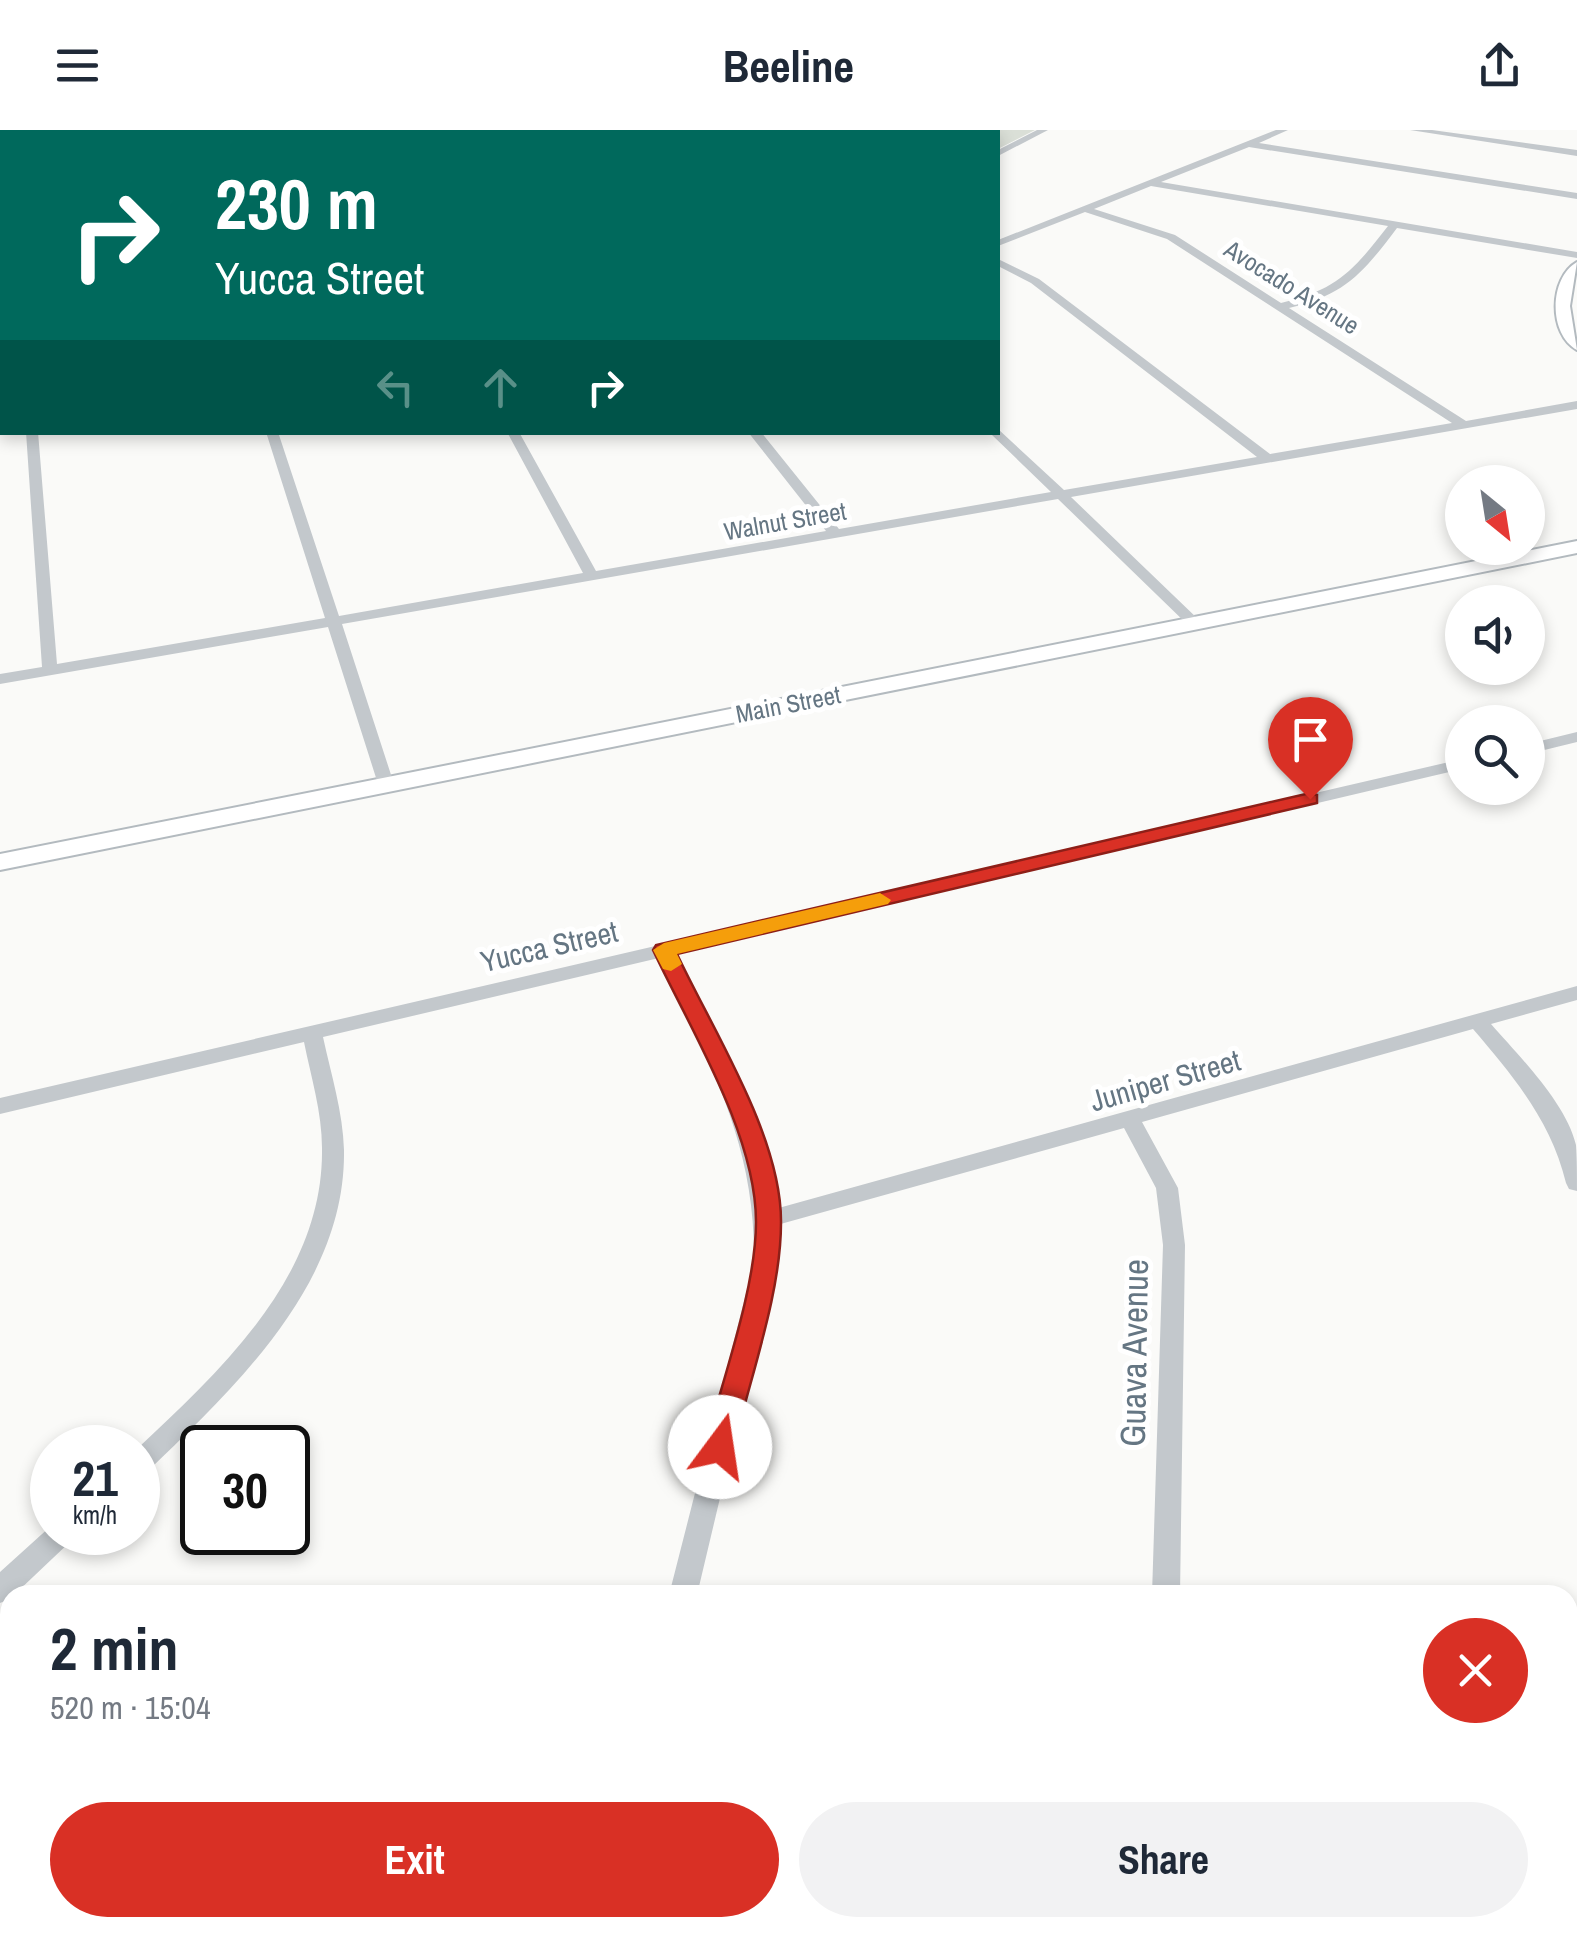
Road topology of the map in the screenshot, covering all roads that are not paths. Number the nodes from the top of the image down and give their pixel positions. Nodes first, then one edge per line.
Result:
1 (1044, 130) edge
2 (1284, 130) edge
3 (1414, 130) edge
4 (1248, 144) junction
5 (1000, 152) edge
6 (1577, 153) edge
7 (1150, 183) junction
8 (1577, 196) edge
9 (1085, 209) junction
10 (1394, 226) junction
11 (1000, 243) edge
12 (1577, 255) edge
13 (1000, 263) edge
14 (1577, 266) edge
15 (1282, 306) junction
16 (1577, 345) edge
17 (1577, 405) edge
18 (1464, 425) junction
19 (32, 435) edge
20 (273, 435) edge
21 (515, 435) edge
22 (756, 435) edge
23 (999, 435) edge
24 (1268, 460) junction
25 (1062, 495) junction
26 (836, 535) junction
27 (1577, 548) edge
28 (592, 576) junction
29 (335, 622) junction
30 (1194, 623) junction
31 (50, 670) junction
32 (0, 679) edge
33 (1577, 737) edge
34 (1545, 745) edge
35 (1445, 768) edge
36 (386, 784) junction
37 (0, 862) edge
38 (664, 950) junction
39 (1577, 993) edge
40 (1477, 1021) junction
41 (312, 1033) junction
42 (0, 1106) edge
43 (1131, 1121) junction
44 (1577, 1183) edge
45 (769, 1220) junction
46 (160, 1442) edge
47 (38, 1555) edge
48 (5, 1585) edge
49 (685, 1585) edge
50 (1166, 1585) edge

1 - 5 street
2 - 4 street
3 - 6 street
4 - 7 street
4 - 8 street
7 - 9 street
7 - 10 street
9 - 11 street
9 - 15 street, Avocado Avenue
10 - 12 street
10 - 15 street
13 - 24 street
14 - 16 main road
15 - 18 street, Avocado Avenue
17 - 18 street, Walnut Street
18 - 24 street, Walnut Street
19 - 31 street
20 - 29 street
21 - 28 street
22 - 26 street
23 - 25 street
24 - 25 street, Walnut Street
25 - 26 street, Walnut Street
25 - 30 street
26 - 28 street, Walnut Street
27 - 30 main road, Main Street
28 - 29 street, Walnut Street
29 - 31 street, Walnut Street
29 - 36 street
30 - 36 main road, Main Street
31 - 32 street, Walnut Street
33 - 34 street
35 - 38 street, Yucca Street
36 - 37 main road, Main Street
38 - 41 street, Yucca Street
38 - 45 street
39 - 40 street, Juniper Street
40 - 43 street, Juniper Street
40 - 44 street
41 - 42 street, Yucca Street
41 - 46 street
43 - 45 street, Juniper Street
43 - 50 street, Guava Avenue
45 - 49 street
47 - 48 street

